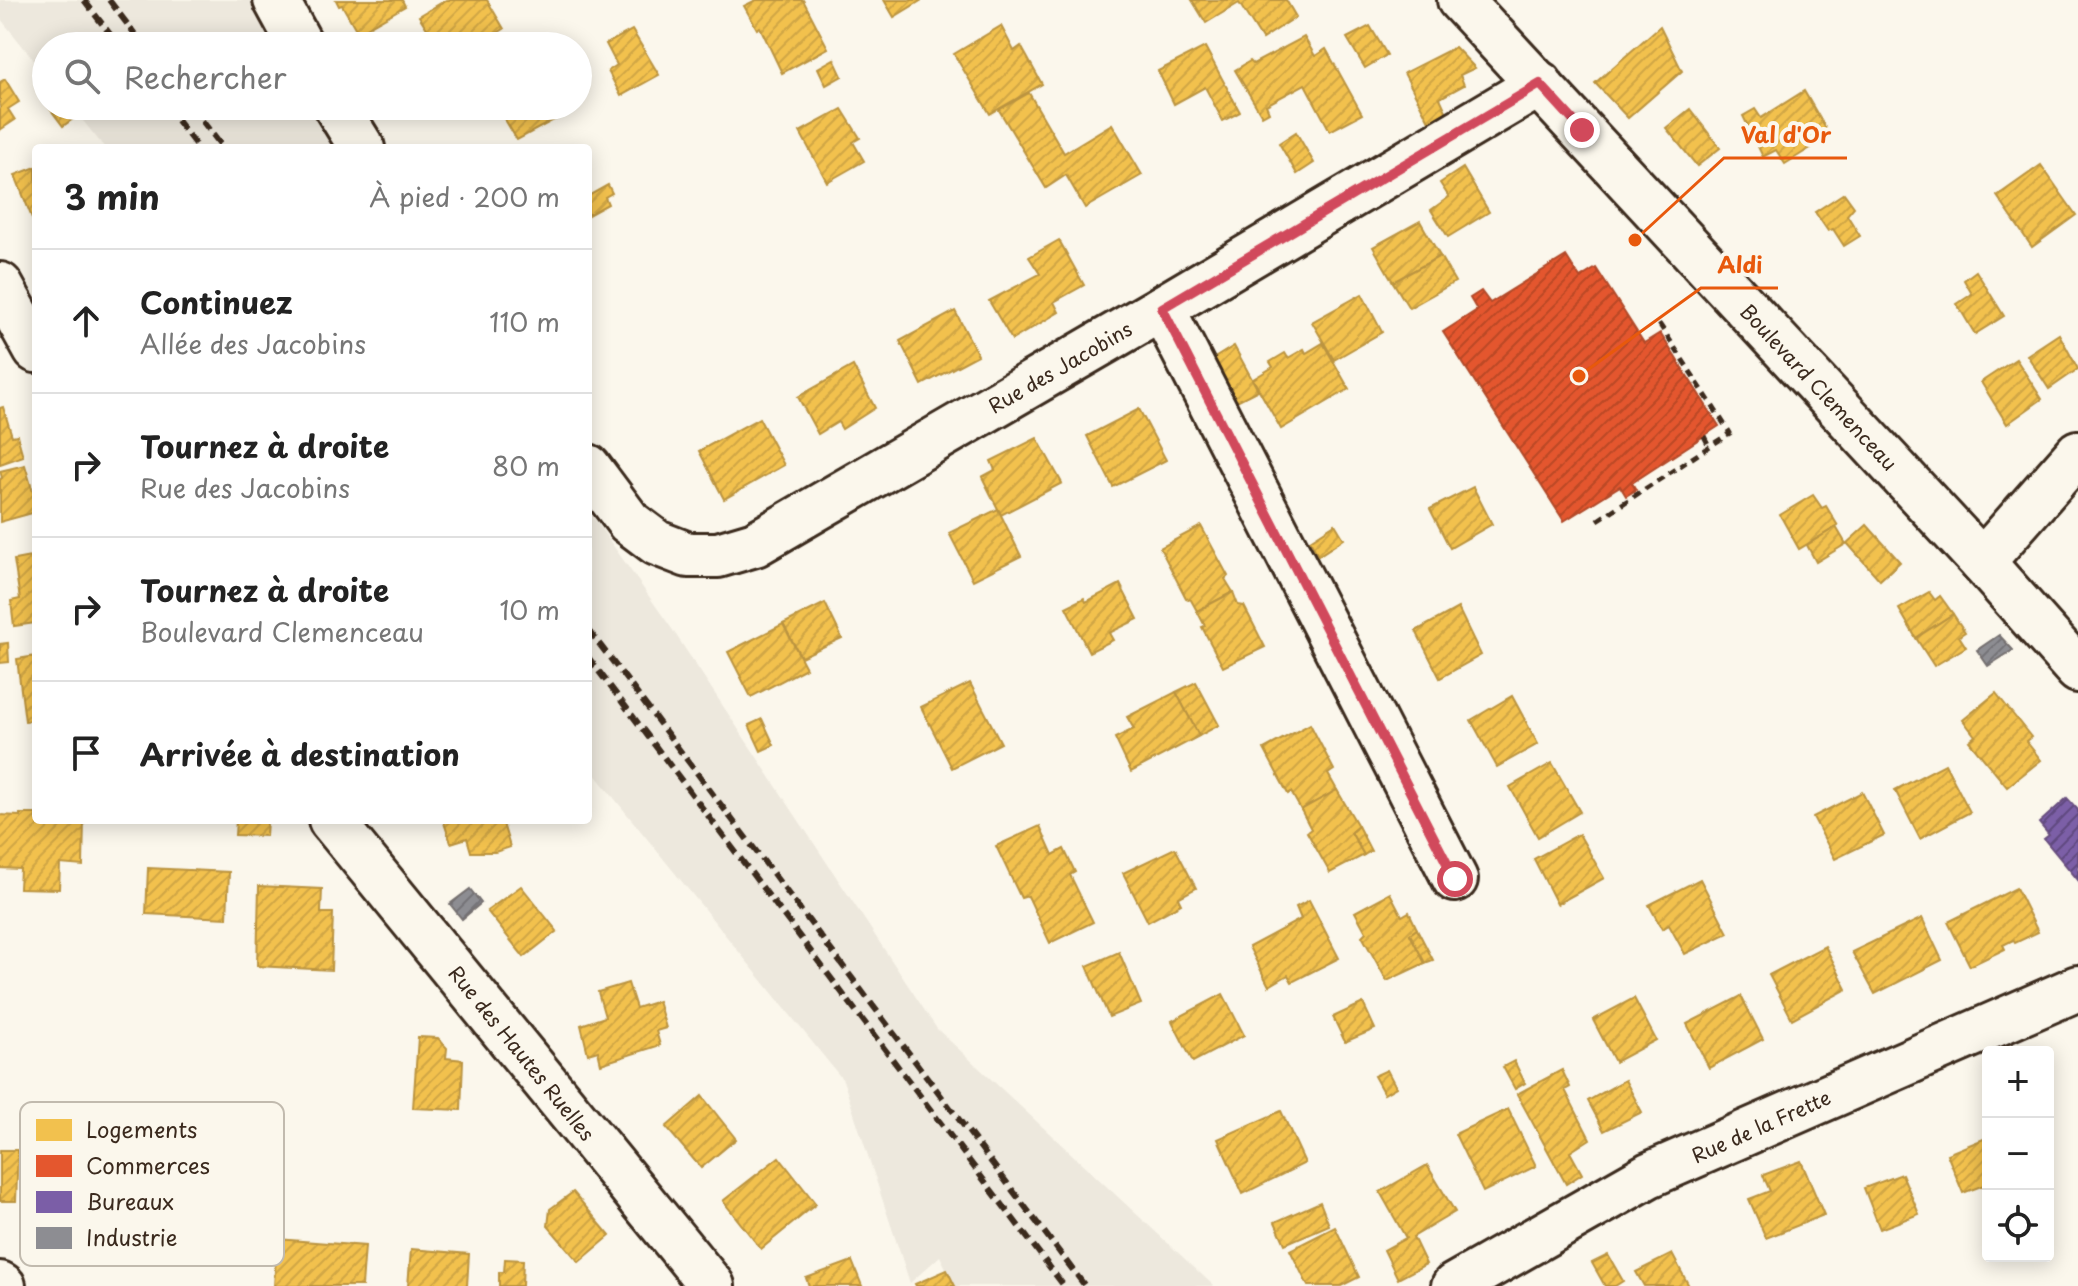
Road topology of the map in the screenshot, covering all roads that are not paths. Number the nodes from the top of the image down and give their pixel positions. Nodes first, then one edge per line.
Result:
1 (276, 0) edge
2 (1460, 0) edge
3 (293, 32) edge
4 (1540, 84) junction
5 (345, 120) edge
6 (360, 144) edge
7 (0, 285) edge
8 (1162, 308) junction
9 (32, 343) edge
10 (2078, 453) edge
11 (592, 472) edge
12 (1982, 562) junction
13 (2078, 670) edge
14 (334, 824) edge
15 (1455, 879) dead end
16 (2078, 988) edge
17 (712, 1286) edge
18 (1454, 1286) edge

1 - 3 street
2 - 4 street, Boulevard Clemenceau
4 - 8 street, Rue des Jacobins
4 - 12 street, Boulevard Clemenceau
5 - 6 street
7 - 9 street
8 - 11 street, Rue des Jacobins
8 - 15 street
10 - 12 street
12 - 13 street, Boulevard Clemenceau
14 - 17 street, Rue des Hautes Ruelles
16 - 18 street, Rue de la Frette

